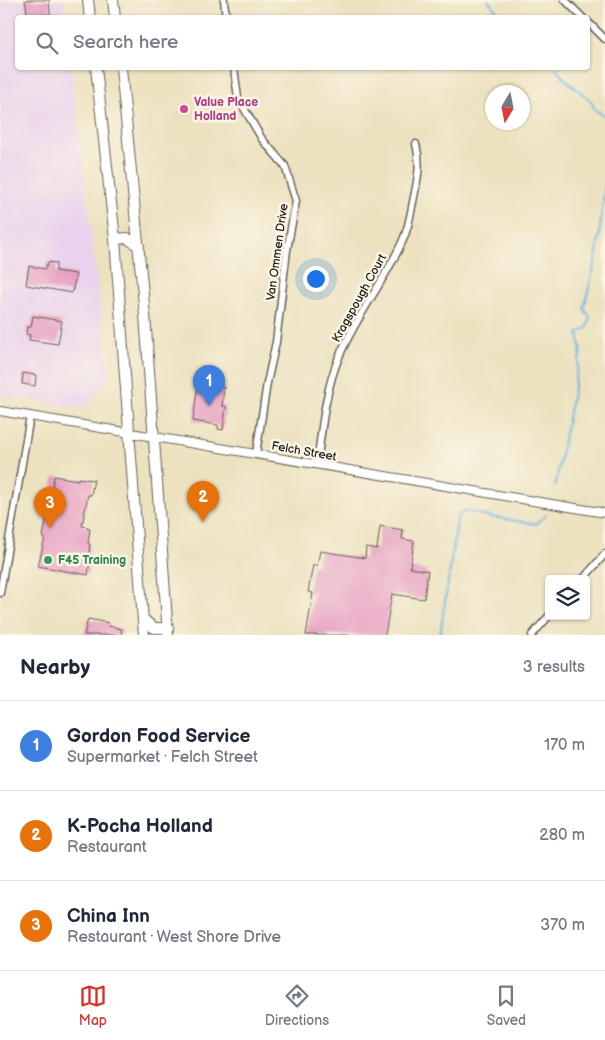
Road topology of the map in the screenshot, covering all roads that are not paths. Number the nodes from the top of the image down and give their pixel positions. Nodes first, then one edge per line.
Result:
1 (88, 0) edge
2 (113, 0) edge
3 (224, 0) edge
4 (565, 0) edge
5 (90, 15) edge
6 (115, 15) edge
7 (226, 15) edge
8 (580, 15) edge
9 (590, 24) edge
10 (605, 39) edge
11 (96, 70) edge
12 (121, 70) edge
13 (234, 70) edge
14 (416, 144) dead end
15 (115, 238) junction
16 (140, 246) junction
17 (0, 411) edge
18 (30, 416) junction
19 (130, 433) junction
20 (154, 437) junction
21 (256, 454) junction
22 (317, 464) junction
23 (605, 513) edge
24 (605, 554) edge
25 (587, 575) edge
26 (0, 593) edge
27 (143, 619) junction
28 (545, 620) edge
29 (168, 631) edge
30 (144, 635) edge
31 (532, 635) edge

1 - 5 highway
2 - 6 highway
3 - 7 street
4 - 8 street
9 - 10 street
11 - 15 highway
12 - 16 highway
13 - 21 street, Van Ommen Drive
14 - 22 street, Kragspough Court
15 - 16 highway
15 - 19 highway
16 - 20 highway
17 - 18 street, Felch Street
18 - 19 street, Felch Street
18 - 26 street
19 - 20 street, Felch Street
19 - 27 highway
20 - 21 street, Felch Street
20 - 29 highway
21 - 22 street, Felch Street
22 - 23 street, Felch Street
24 - 25 street
27 - 29 highway
27 - 30 highway
28 - 31 street

